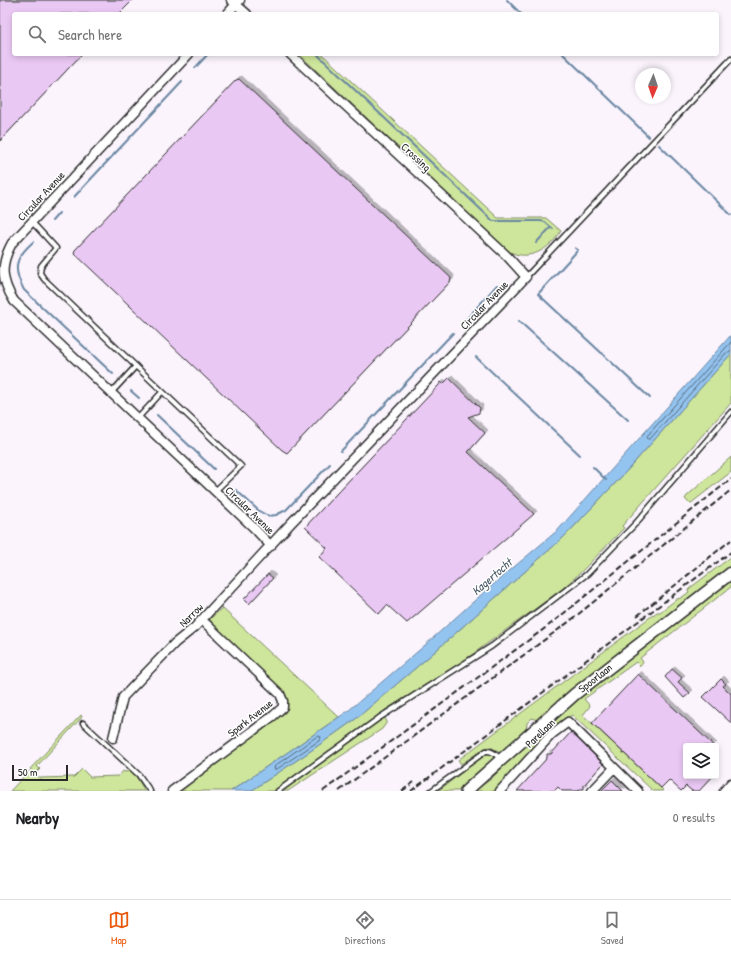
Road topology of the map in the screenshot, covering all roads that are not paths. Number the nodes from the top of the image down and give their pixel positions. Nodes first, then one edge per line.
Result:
1 (236, 2) edge
2 (228, 12) edge
3 (245, 12) edge
4 (187, 56) edge
5 (292, 56) edge
6 (731, 59) edge
7 (32, 222) junction
8 (526, 276) junction
9 (136, 366) junction
10 (111, 392) junction
11 (162, 392) junction
12 (731, 412) edge
13 (138, 418) junction
14 (215, 491) junction
15 (271, 546) junction
16 (731, 573) edge
17 (202, 620) junction
18 (84, 723) dead end
19 (113, 738) dead end
20 (501, 760) junction
21 (614, 768) junction
22 (150, 791) edge
23 (172, 791) edge
24 (278, 791) edge
25 (431, 791) edge
26 (466, 791) edge
27 (500, 791) edge
28 (592, 791) edge
29 (638, 791) edge

1 - 2 street
1 - 3 street
4 - 7 street, Circular Avenue
5 - 8 street, Crossing
6 - 8 lane, Circular Avenue
7 - 9 lane
7 - 10 street, Circular Avenue
8 - 15 street, Circular Avenue
9 - 10 lane
9 - 11 lane
10 - 13 street, Circular Avenue
11 - 13 lane
11 - 14 lane
12 - 24 lane
13 - 14 street, Circular Avenue
14 - 15 street, Circular Avenue
15 - 17 street, Narrow
16 - 20 main road, Spoorlaan
17 - 19 street, Narrow
17 - 23 street, Spark Avenue
18 - 22 lane
20 - 25 lane
20 - 26 main road, Spoorlaan
21 - 27 street, Parellaan
21 - 28 street
21 - 29 street, Parellaan

